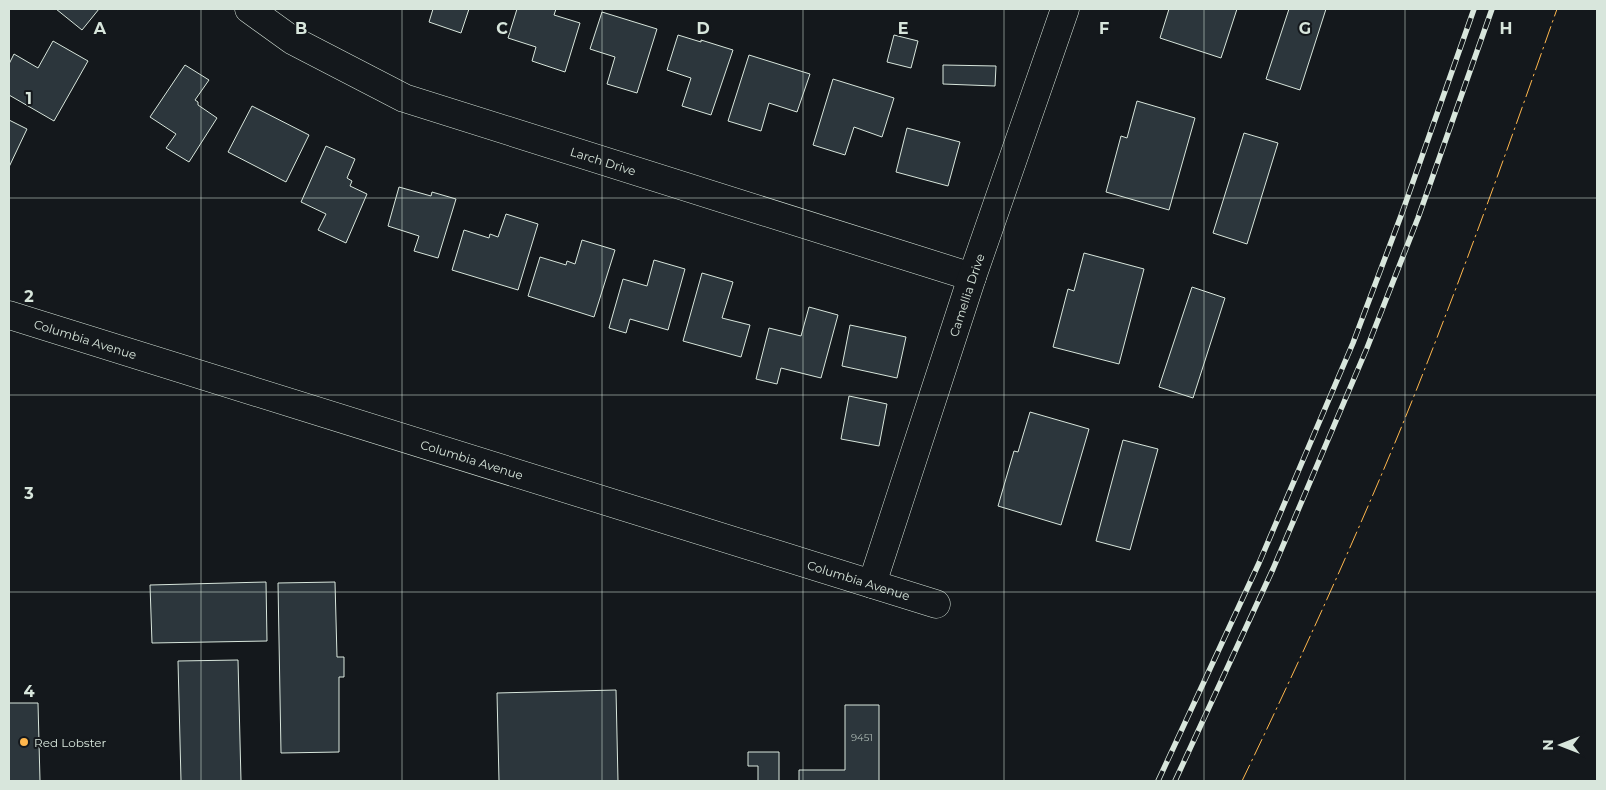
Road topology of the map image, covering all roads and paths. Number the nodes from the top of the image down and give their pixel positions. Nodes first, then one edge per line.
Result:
1 (249, 9) edge
2 (1065, 9) edge
3 (972, 277) junction
4 (9, 315) edge
5 (872, 584) junction
6 (936, 604) dead end

1 - 3 street, Larch Drive
2 - 3 street, Camellia Drive
3 - 5 street, Camellia Drive
4 - 5 street, Columbia Avenue
5 - 6 street, Columbia Avenue

